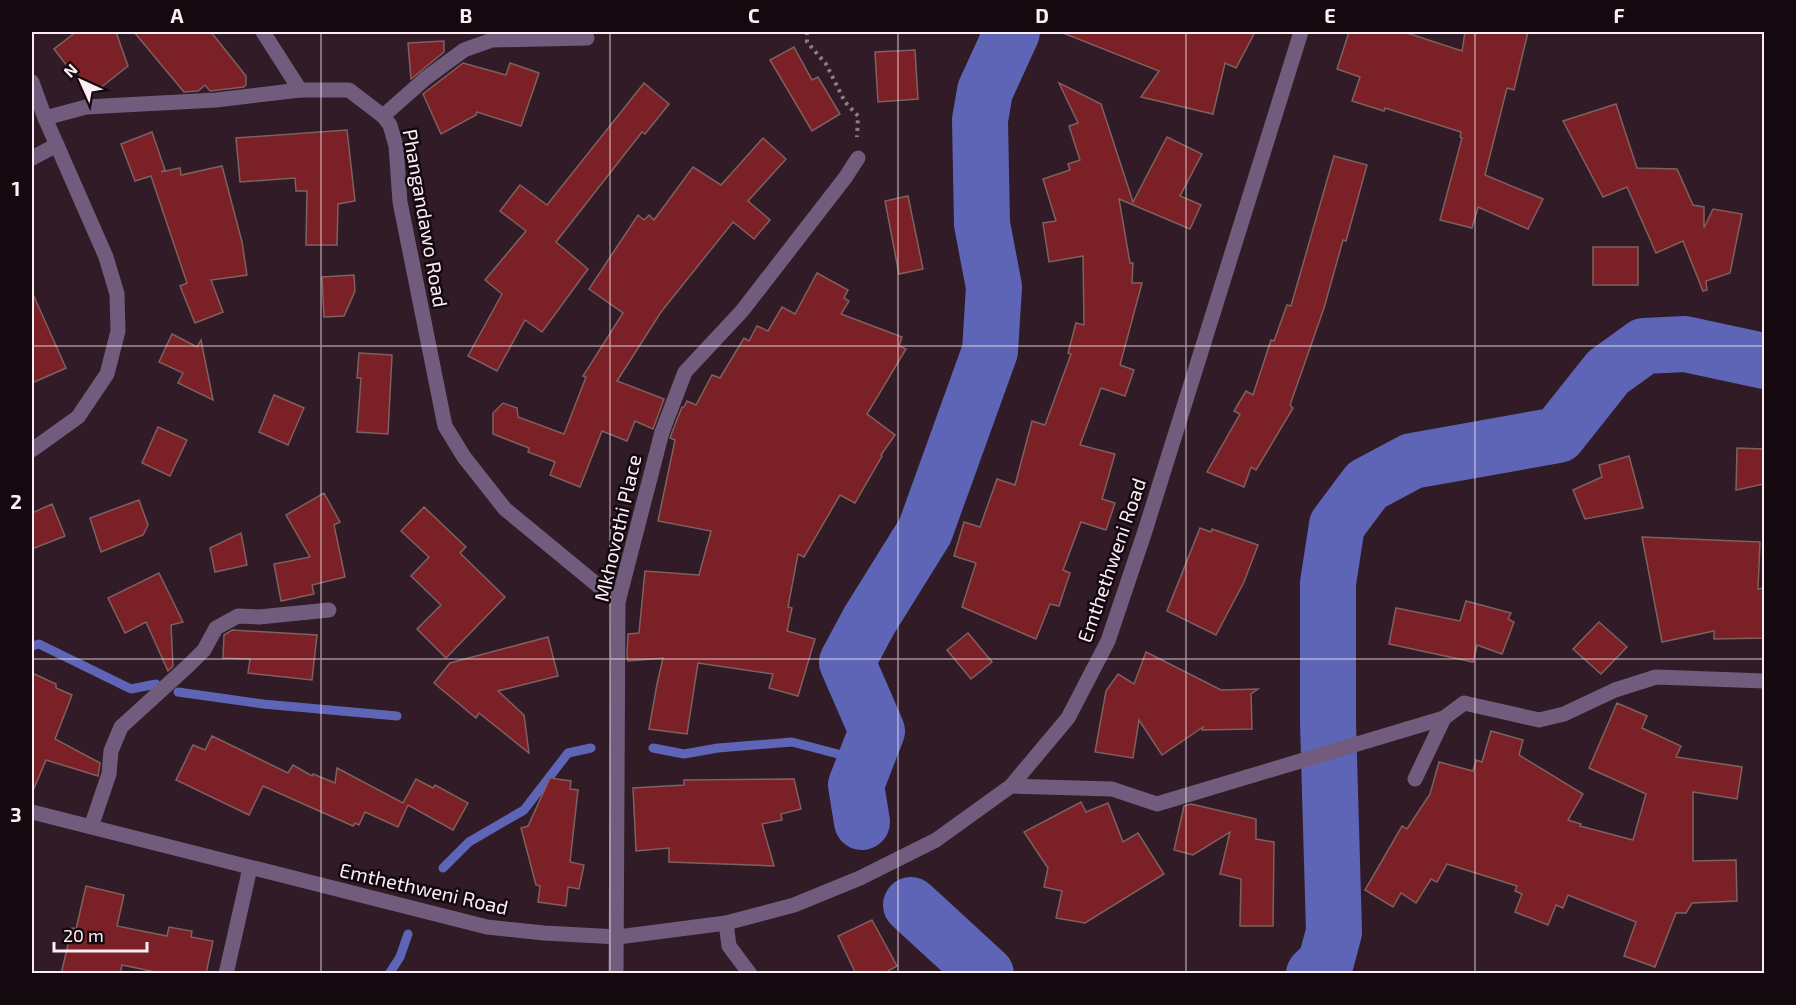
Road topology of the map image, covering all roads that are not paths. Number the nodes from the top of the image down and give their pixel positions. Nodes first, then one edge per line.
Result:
1 (263, 32) edge
2 (1301, 32) edge
3 (587, 38) dead end
4 (32, 82) edge
5 (300, 90) junction
6 (383, 116) junction
7 (45, 118) junction
8 (57, 146) junction
9 (32, 158) edge
10 (858, 158) dead end
11 (32, 450) edge
12 (618, 602) junction
13 (329, 610) dead end
14 (1764, 681) edge
15 (1444, 718) junction
16 (1415, 779) dead end
17 (1011, 786) junction
18 (32, 812) edge
19 (91, 827) junction
20 (250, 868) junction
21 (726, 923) junction
22 (618, 937) junction
23 (226, 974) edge
24 (616, 974) edge
25 (750, 974) edge

1 - 5 street
2 - 17 street, Emthethweni Road
3 - 6 street
4 - 7 street
5 - 6 street, Phangandawo Road
5 - 7 street, Phangandawo Road
6 - 12 street, Phangandawo Road
7 - 8 street
8 - 9 street
8 - 11 street
10 - 12 street, Mkhovothi Place
12 - 22 street, Mkhovothi Place
13 - 19 street
14 - 15 street
15 - 16 street
15 - 17 street
17 - 21 street, Emthethweni Road
18 - 19 street, Emthethweni Road
19 - 20 street, Emthethweni Road
20 - 22 street, Emthethweni Road
20 - 23 street
21 - 22 street, Emthethweni Road
21 - 25 street
22 - 24 street, Mkhovothi Place

